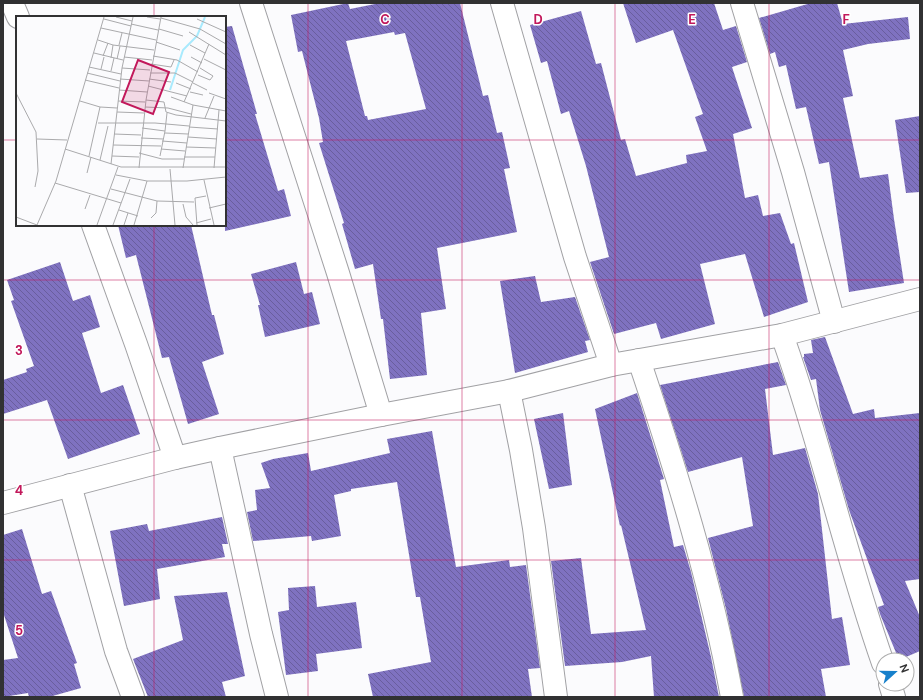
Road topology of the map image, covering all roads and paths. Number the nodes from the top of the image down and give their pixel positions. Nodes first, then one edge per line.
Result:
1 (12, 3) edge
2 (251, 3) edge
3 (502, 3) edge
4 (742, 3) edge
5 (18, 16) edge
6 (93, 226) edge
7 (920, 299) edge
8 (834, 322) junction
9 (782, 335) junction
10 (638, 360) junction
11 (611, 365) junction
12 (509, 390) junction
13 (381, 415) junction
14 (220, 448) junction
15 (175, 458) junction
16 (70, 485) junction
17 (3, 503) edge
18 (879, 652) edge
19 (133, 697) edge
20 (277, 697) edge
21 (556, 697) edge
22 (732, 697) edge

1 - 5 street
2 - 13 street
3 - 11 street
4 - 8 street
6 - 15 street
7 - 8 street
8 - 9 street
9 - 10 street
9 - 18 street
10 - 11 street
10 - 22 street
11 - 12 street
12 - 13 street
12 - 21 street
13 - 14 street
14 - 15 street
14 - 20 street
15 - 16 street
16 - 17 street
16 - 19 street

